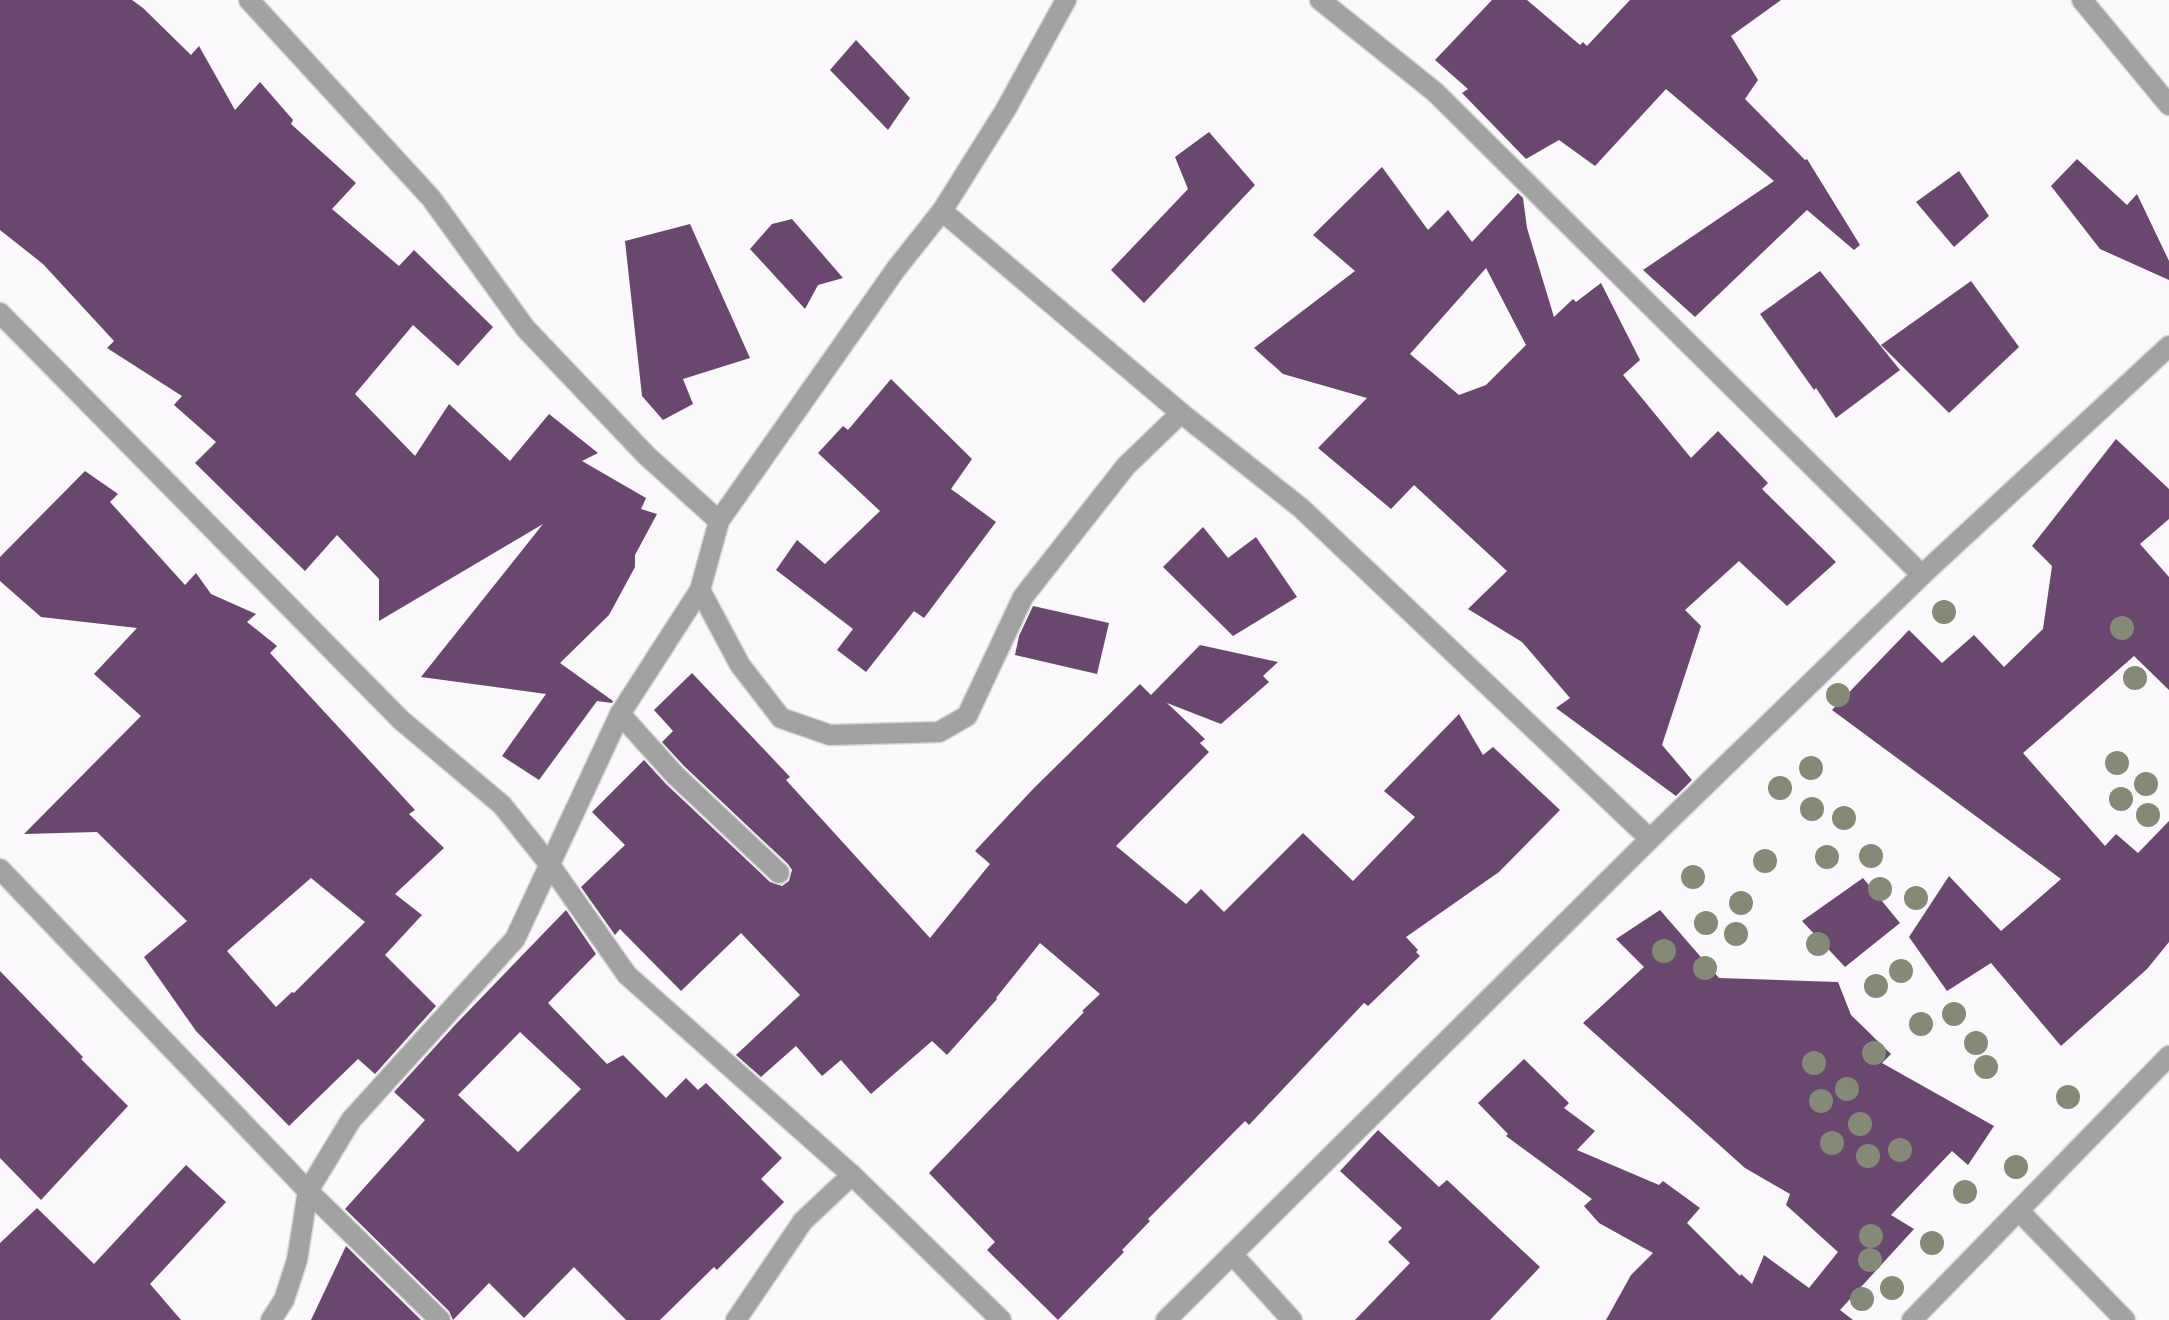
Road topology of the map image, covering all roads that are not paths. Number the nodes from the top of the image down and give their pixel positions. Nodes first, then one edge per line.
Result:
1 (249, 0) edge
2 (1066, 0) edge
3 (1320, 0) edge
4 (2082, 0) edge
5 (2169, 105) edge
6 (942, 211) junction
7 (0, 313) edge
8 (2169, 346) edge
9 (1181, 413) junction
10 (719, 521) junction
11 (1922, 575) junction
12 (700, 590) junction
13 (620, 714) junction
14 (1650, 839) junction
15 (550, 865) junction
16 (0, 869) edge
17 (779, 873) dead end
18 (2169, 1056) edge
19 (852, 1175) junction
20 (308, 1191) junction
21 (2019, 1211) junction
22 (1232, 1254) junction
23 (271, 1320) edge
24 (440, 1320) edge
25 (736, 1320) edge
26 (1001, 1320) edge
27 (1166, 1320) edge
28 (1292, 1320) edge
29 (1912, 1320) edge
30 (2125, 1320) edge

1 - 10 street
2 - 6 street
3 - 11 street
4 - 5 street
6 - 9 street
6 - 10 street
7 - 15 street
8 - 11 street
9 - 12 street
9 - 14 street
10 - 12 street
11 - 14 street
12 - 13 street
13 - 15 street
13 - 17 street
14 - 22 street
15 - 19 street
15 - 20 street
16 - 20 street
18 - 21 street
19 - 25 street
19 - 26 street
20 - 23 street
20 - 24 street
21 - 29 street
21 - 30 street
22 - 27 street
22 - 28 street

